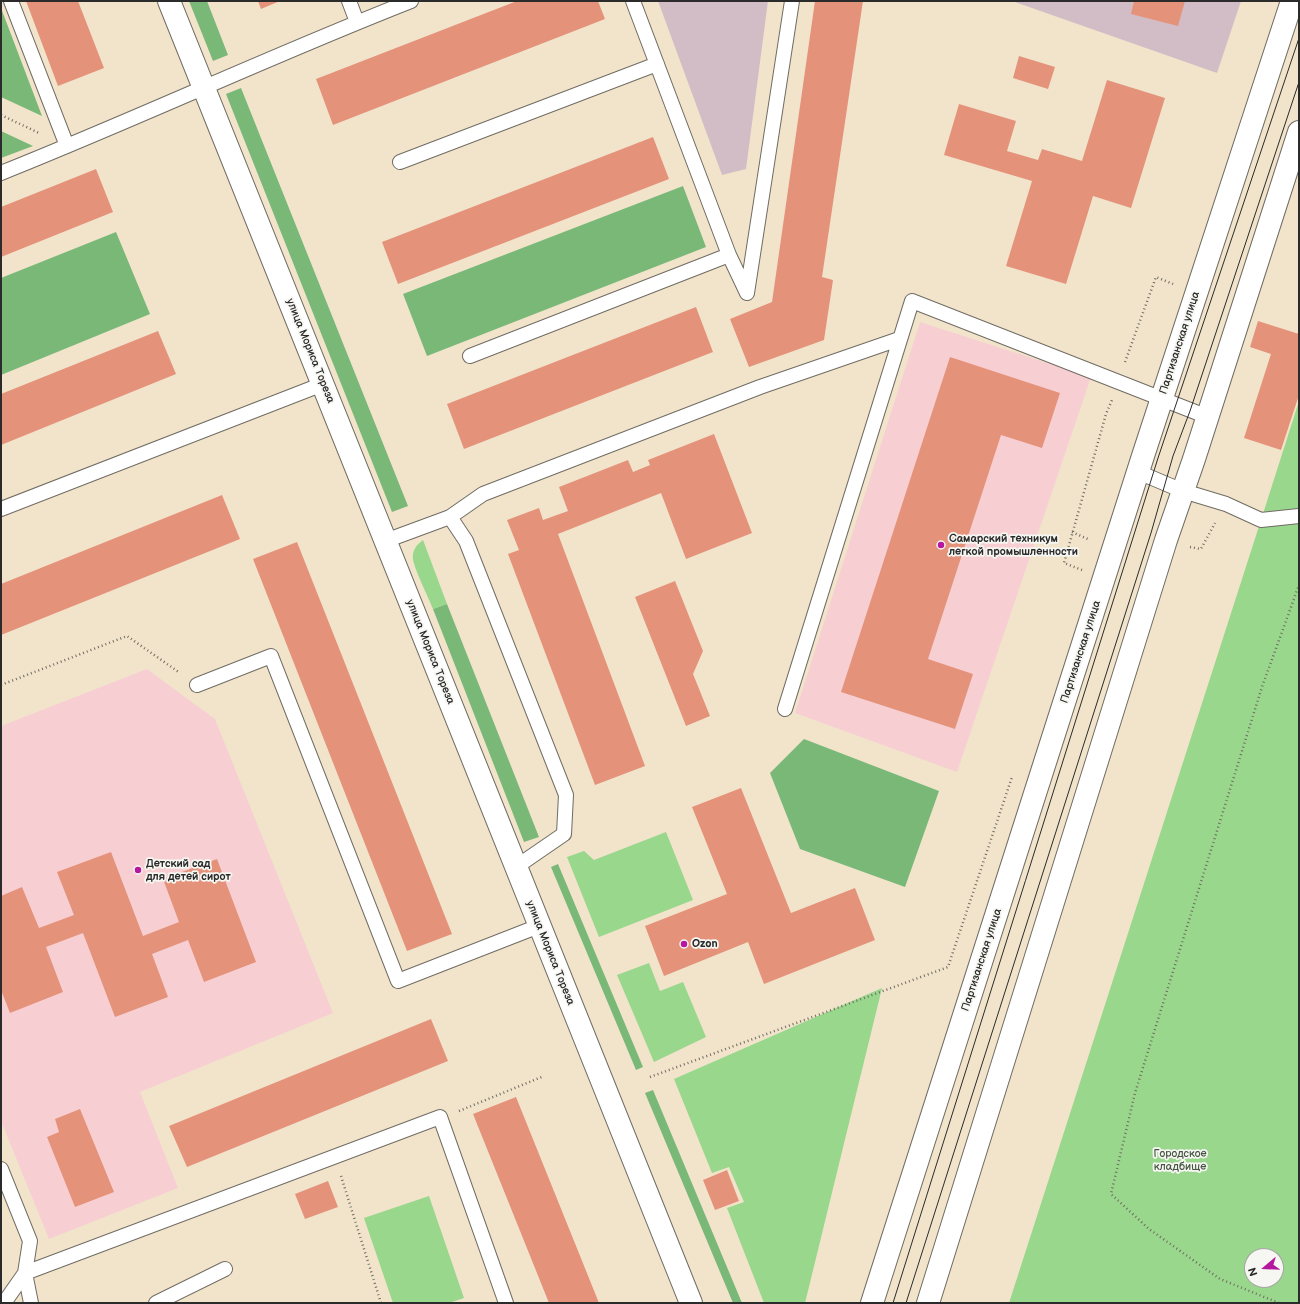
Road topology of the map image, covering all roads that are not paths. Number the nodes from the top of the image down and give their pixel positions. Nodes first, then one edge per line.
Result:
1 (11, 1) edge
2 (169, 1) edge
3 (349, 1) edge
4 (411, 1) edge
5 (633, 1) edge
6 (792, 1) edge
7 (1292, 1) edge
8 (358, 22) junction
9 (656, 64) junction
10 (204, 87) junction
11 (1299, 132) edge
12 (68, 146) junction
13 (400, 162) dead end
14 (1, 173) edge
15 (729, 255) junction
16 (899, 339) junction
17 (470, 356) dead end
18 (323, 384) junction
19 (1162, 400) junction
20 (1208, 417) junction
21 (1138, 472) junction
22 (1183, 491) junction
23 (1, 510) edge
24 (1299, 516) edge
25 (450, 517) junction
26 (385, 541) junction
27 (197, 685) road end
28 (785, 709) dead end
29 (516, 867) junction
30 (539, 926) junction
31 (1, 1170) edge
32 (225, 1268) dead end
33 (25, 1273) junction
34 (4, 1303) edge
35 (32, 1303) edge
36 (156, 1303) edge
37 (506, 1303) edge
38 (691, 1303) edge
39 (872, 1303) edge
40 (928, 1303) edge

1 - 12 lane
2 - 10 street, улица Мориса Тореза
3 - 8 lane
4 - 8 lane
5 - 9 lane
6 - 15 lane
7 - 19 street, Партизанская улица
8 - 10 lane
9 - 13 lane
9 - 15 lane
10 - 12 lane
10 - 18 street, улица Мориса Тореза
11 - 20 street
12 - 14 lane
15 - 17 lane
16 - 19 lane
16 - 25 lane
16 - 28 lane
18 - 23 lane
18 - 26 street, улица Мориса Тореза
19 - 20 lane
19 - 21 street, Партизанская улица
20 - 22 street
21 - 22 lane
21 - 39 street, Партизанская улица
22 - 24 lane
22 - 40 street
25 - 26 lane
25 - 29 lane
26 - 29 street, улица Мориса Тореза
27 - 30 lane
29 - 30 street, улица Мориса Тореза
30 - 38 street, улица Мориса Тореза
31 - 33 lane
32 - 36 lane
33 - 34 lane
33 - 35 lane
33 - 37 lane

